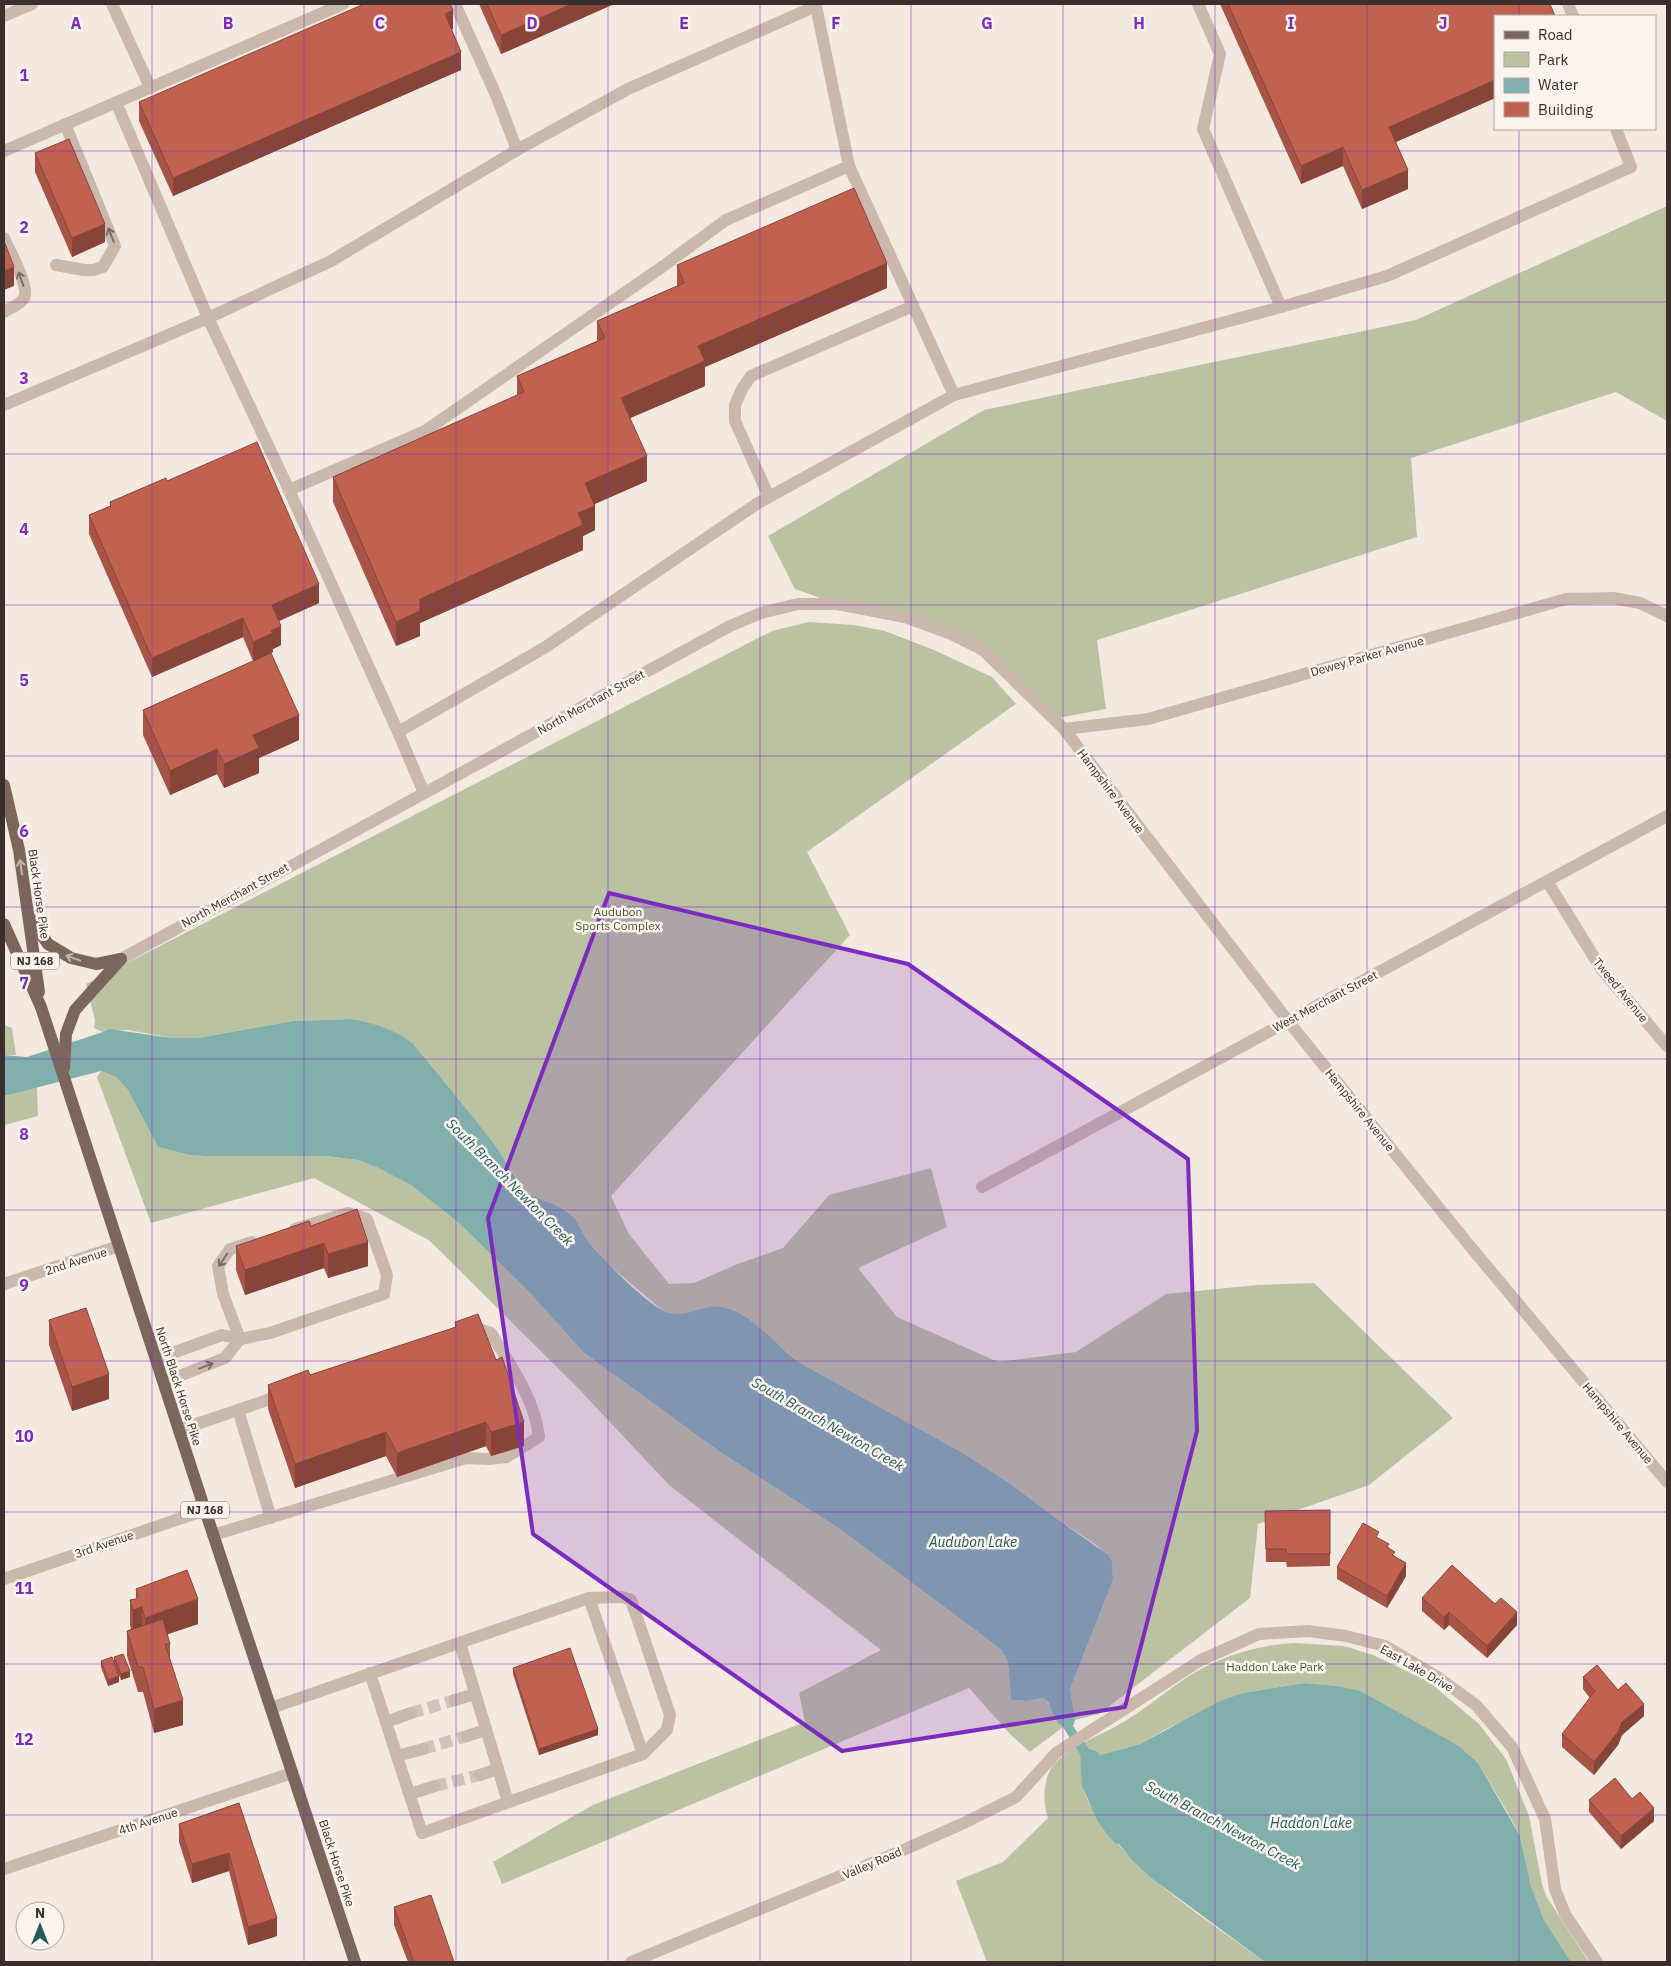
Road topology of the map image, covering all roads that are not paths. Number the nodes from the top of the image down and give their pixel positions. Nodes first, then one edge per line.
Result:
1 (32, 4) edge
2 (112, 4) edge
3 (343, 4) edge
4 (455, 4) edge
5 (1198, 4) edge
6 (816, 5) edge
7 (4, 16) edge
8 (150, 87) junction
9 (116, 102) junction
10 (65, 124) junction
11 (1616, 130) edge
12 (518, 150) junction
13 (4, 151) edge
14 (849, 166) junction
15 (4, 238) edge
16 (56, 265) dead end
17 (913, 306) junction
18 (1280, 307) junction
19 (4, 312) edge
20 (208, 318) junction
21 (954, 395) junction
22 (4, 405) edge
23 (289, 490) junction
24 (769, 497) junction
25 (1667, 616) edge
26 (1064, 730) junction
27 (398, 732) junction
28 (4, 785) edge
29 (424, 793) junction
30 (1667, 816) edge
31 (1547, 881) junction
32 (28, 915) junction
33 (4, 924) edge
34 (120, 959) junction
35 (42, 1007) junction
36 (1288, 1022) junction
37 (1667, 1046) edge
38 (64, 1075) junction
39 (982, 1187) dead end
40 (284, 1232) edge
41 (266, 1238) edge
42 (120, 1246) junction
43 (4, 1284) edge
44 (458, 1335) edge
45 (240, 1339) junction
46 (156, 1359) junction
47 (164, 1382) junction
48 (293, 1391) edge
49 (238, 1410) junction
50 (179, 1430) junction
51 (1667, 1482) edge
52 (205, 1510) junction
53 (271, 1518) junction
54 (213, 1535) junction
55 (4, 1578) edge
56 (589, 1598) junction
57 (460, 1643) junction
58 (370, 1673) junction
59 (475, 1694) junction
60 (455, 1700) tunnel mouth
61 (270, 1708) junction
62 (411, 1713) tunnel mouth
63 (386, 1722) junction
64 (1091, 1729) joint
65 (486, 1730) junction
66 (467, 1736) tunnel mouth
67 (423, 1749) tunnel mouth
68 (643, 1754) junction
69 (397, 1756) junction
70 (498, 1769) junction
71 (292, 1773) junction
72 (480, 1775) tunnel mouth
73 (435, 1786) tunnel mouth
74 (410, 1794) junction
75 (508, 1802) junction
76 (4, 1869) edge
77 (355, 1962) edge
78 (631, 1962) edge
79 (1598, 1962) edge

1 - 7 street
2 - 8 street
3 - 8 street
4 - 12 street
5 - 18 street
6 - 12 street
6 - 14 street
8 - 9 street
9 - 10 street
9 - 20 street
10 - 13 street
16 -> 10 street
11 - 18 street
12 - 20 street
14 - 17 street
14 - 23 street
19 -> 15 street
17 - 21 street
17 - 24 street
18 - 21 street
20 - 22 street
20 - 23 street
21 - 24 street
23 - 27 street
24 - 27 street
25 - 26 street, Dewey Parker Avenue
26 - 29 street, North Merchant Street
26 - 36 street, Hampshire Avenue
27 - 29 street
32 -> 28 main road, Black Horse Pike / NJ 168
29 - 34 street, North Merchant Street
30 - 31 street, West Merchant Street
31 - 36 street, West Merchant Street
31 - 37 street, Tweed Avenue
34 -> 32 main road
32 - 35 main road, Black Horse Pike / NJ 168
33 - 35 main road, NJ 168
34 - 38 main road
35 - 38 main road, North Black Horse Pike / NJ 168
36 - 39 street, West Merchant Street
36 - 51 street, Hampshire Avenue
38 - 42 main road, North Black Horse Pike / NJ 168
40 - 45 street
41 -> 45 street
42 - 43 street, 2nd Avenue
42 - 46 main road, North Black Horse Pike / NJ 168
44 - 53 street
45 - 46 street
47 -> 45 street
46 - 47 main road, North Black Horse Pike / NJ 168
47 - 50 main road, North Black Horse Pike / NJ 168
48 - 49 street
49 - 50 street
49 - 53 street
50 - 52 main road, North Black Horse Pike / NJ 168
52 - 54 main road, North Black Horse Pike / NJ 168
52 - 55 street, 3rd Avenue
53 - 54 street
54 - 61 main road, North Black Horse Pike / NJ 168
56 - 57 street
56 - 68 street
56 - 68 street
57 - 58 street
57 - 59 street
58 - 61 street
58 - 63 street
59 - 60 street
59 - 65 street
61 - 71 main road, North Black Horse Pike / NJ 168
62 - 63 street
63 - 69 street
64 - 78 street, Valley Road
64 - 79 street, East Lake Drive
65 - 66 street
65 - 70 street
67 - 69 street
68 - 75 street
69 - 74 street
70 - 72 street
70 - 75 street
71 - 76 street, 4th Avenue
71 - 77 main road, Black Horse Pike / NJ 168
73 - 74 street
74 - 75 street

